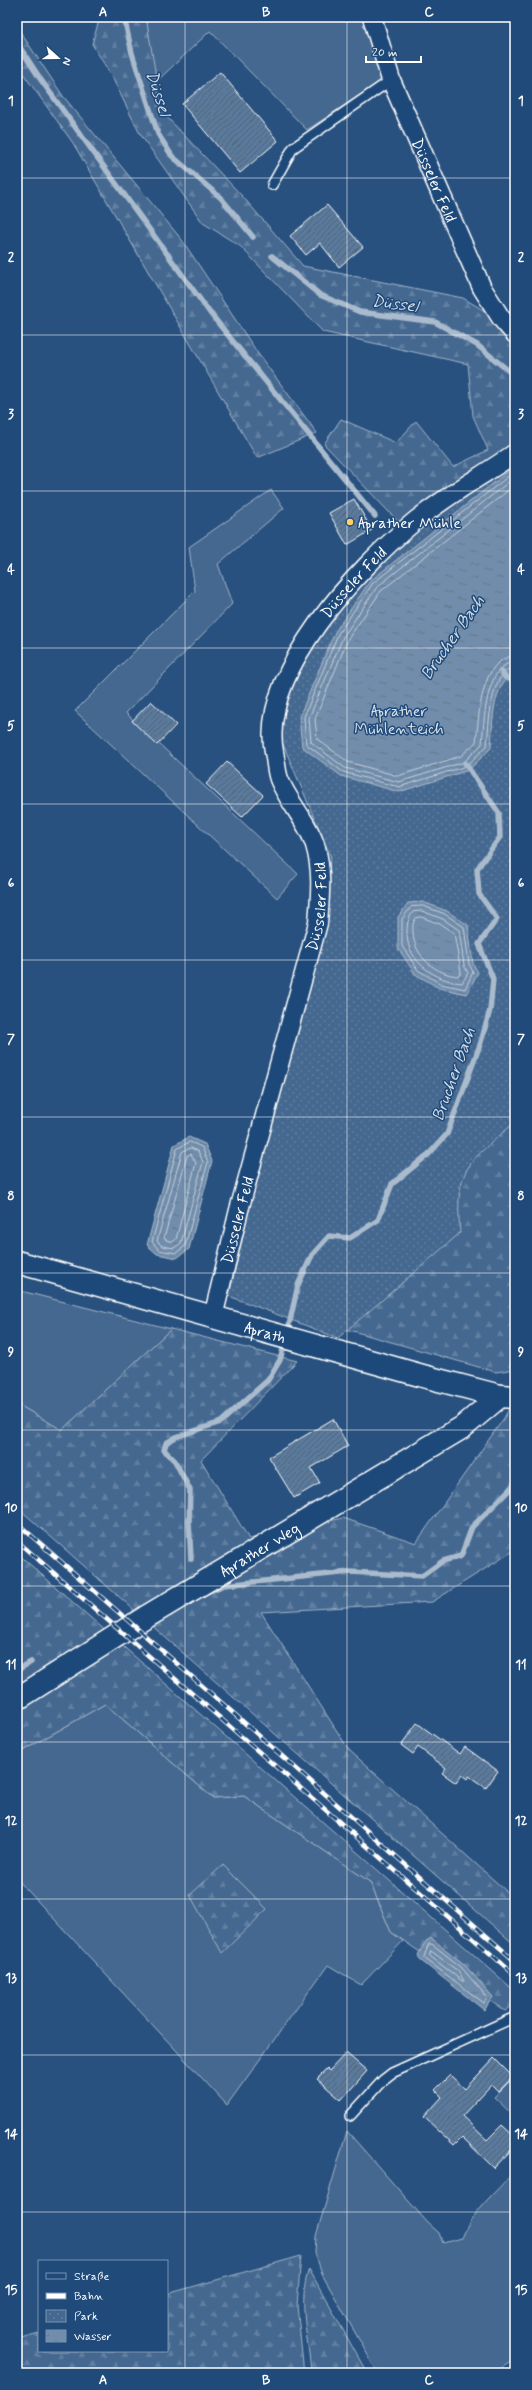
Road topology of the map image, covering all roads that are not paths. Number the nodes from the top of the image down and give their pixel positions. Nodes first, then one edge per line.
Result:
1 (372, 17) edge
2 (391, 80) junction
3 (272, 185) dead end
4 (515, 334) edge
5 (515, 453) edge
6 (17, 1262) edge
7 (213, 1317) junction
8 (507, 1396) edge
9 (17, 1699) edge
10 (515, 2017) edge
11 (350, 2116) dead end

1 - 2 street, Düsseler Feld
2 - 3 lane
2 - 4 street, Düsseler Feld
5 - 7 street, Düsseler Feld
6 - 7 street, Aprath
7 - 8 street, Aprath
8 - 9 street, Aprather Weg
10 - 11 lane

